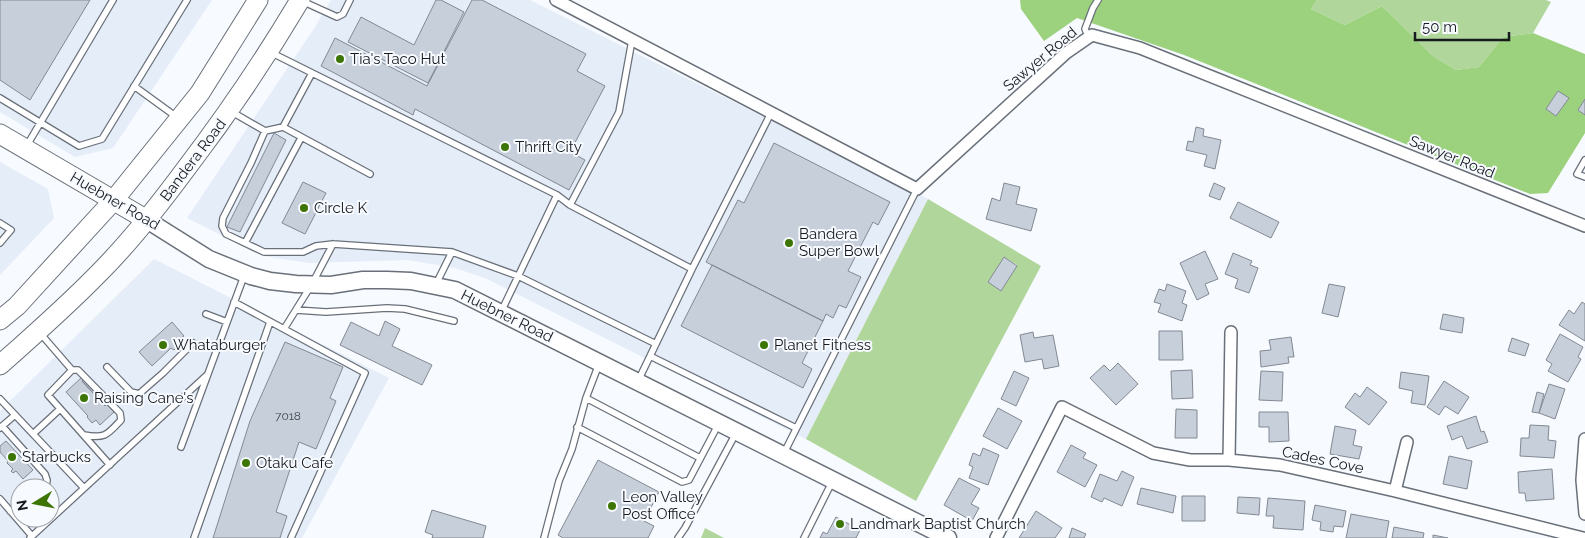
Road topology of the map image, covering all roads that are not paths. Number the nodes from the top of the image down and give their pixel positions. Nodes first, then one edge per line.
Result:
1 (112, 0) edge
2 (187, 0) edge
3 (300, 0) edge
4 (350, 0) edge
5 (556, 0) edge
6 (1098, 0) edge
7 (254, 3) edge
8 (1089, 38) junction
9 (632, 40) junction
10 (270, 52) junction
11 (312, 73) junction
12 (134, 86) junction
13 (0, 98) edge
14 (230, 111) junction
15 (771, 112) junction
16 (179, 119) junction
17 (40, 121) junction
18 (283, 127) junction
19 (265, 131) junction
20 (0, 134) edge
21 (302, 138) junction
22 (25, 148) junction
23 (1585, 160) edge
24 (370, 174) dead end
25 (1585, 177) edge
26 (916, 189) junction
27 (557, 195) junction
28 (113, 201) junction
29 (570, 205) junction
30 (147, 220) junction
31 (0, 223) edge
32 (1585, 226) edge
33 (0, 243) edge
34 (245, 243) junction
35 (333, 244) junction
36 (452, 252) junction
37 (692, 269) junction
38 (245, 273) junction
39 (518, 276) junction
40 (312, 284) junction
41 (435, 286) junction
42 (234, 302) junction
43 (296, 310) junction
44 (501, 312) junction
45 (206, 314) dead end
46 (0, 320) edge
47 (454, 321) dead end
48 (227, 322) junction
49 (270, 322) junction
50 (284, 329) junction
51 (39, 332) junction
52 (1231, 332) dead end
53 (193, 343) dead end
54 (656, 344) junction
55 (650, 356) junction
56 (600, 362) junction
57 (0, 365) edge
58 (107, 367) dead end
59 (72, 370) junction
60 (207, 375) junction
61 (638, 381) junction
62 (586, 398) junction
63 (0, 399) edge
64 (60, 409) junction
65 (15, 415) junction
66 (719, 422) junction
67 (1, 427) edge
68 (577, 427) junction
69 (796, 428) junction
70 (737, 431) junction
71 (33, 434) junction
72 (84, 435) junction
73 (1585, 439) edge
74 (1407, 442) dead end
75 (180, 447) dead end
76 (783, 454) junction
77 (700, 458) junction
78 (1229, 460) junction
79 (110, 465) junction
80 (46, 478) edge
81 (833, 480) junction
82 (84, 488) junction
83 (1395, 491) junction
84 (0, 499) edge
85 (10, 511) edge
86 (1585, 514) edge
87 (1585, 531) edge
88 (31, 537) edge
89 (194, 538) edge
90 (291, 538) edge
91 (544, 538) edge
92 (678, 538) edge
93 (804, 538) edge
94 (948, 538) edge
95 (996, 538) edge
96 (1584, 538) edge

1 - 17 lane
2 - 12 lane
3 - 4 lane
3 - 10 main road, Bandera Road
5 - 9 street
6 - 8 lane
7 - 16 main road
8 - 26 street, Sawyer Road
8 - 32 street, Sawyer Road
9 - 15 street
9 - 29 lane
10 - 11 lane
10 - 14 main road, Bandera Road
11 - 18 lane
11 - 27 lane
12 - 16 lane
12 - 17 lane
13 - 17 lane
14 - 19 lane
14 - 30 main road, Bandera Road
15 - 26 street
15 - 37 lane
16 - 28 main road
17 - 22 lane
18 - 19 lane
18 - 21 lane
19 - 34 lane
20 - 22 main road, Huebner Road
21 - 24 lane
21 - 34 lane
22 - 28 main road, Huebner Road
23 - 25 lane
26 - 69 lane
27 - 29 lane
27 - 39 lane
28 - 30 main road, Huebner Road
28 - 46 main road
29 - 37 lane
30 - 38 street, Huebner Road
30 - 51 main road, Bandera Road
31 - 33 lane
34 - 35 lane
35 - 36 lane
35 - 40 lane
36 - 39 lane
36 - 41 lane
37 - 54 lane
38 - 40 street, Huebner Road
38 - 42 lane
39 - 44 lane
39 - 54 lane
40 - 41 street, Huebner Road
40 - 43 lane
41 - 44 street, Huebner Road
42 - 48 lane
42 - 49 lane
43 - 47 lane
43 - 50 lane
44 - 56 street, Huebner Road
45 - 48 lane
48 - 60 lane
49 - 50 lane
49 - 89 lane
50 - 90 lane
51 - 57 main road, Bandera Road
51 - 59 lane
52 - 78 street
53 - 58 lane
54 - 55 lane
55 - 61 lane
55 - 69 lane
56 - 61 street, Huebner Road
56 - 62 lane
59 - 64 lane
59 - 72 lane
60 - 75 lane
60 - 79 lane
61 - 66 street, Huebner Road
62 - 68 lane
62 - 77 lane
63 - 65 lane
64 - 71 lane
64 - 72 lane
65 - 67 lane
65 - 71 lane
66 - 70 street, Huebner Road
66 - 77 lane
67 - 80 lane
68 - 77 lane
68 - 91 lane
69 - 76 lane
70 - 76 street, Huebner Road
70 - 92 lane
71 - 82 lane
72 - 79 lane
73 - 86 street
74 - 83 street
76 - 81 street, Huebner Road
78 - 83 street, Cades Cove
78 - 95 street, Cades Cove
79 - 82 lane
81 - 93 lane
81 - 94 street, Huebner Road
82 - 88 lane
83 - 96 street, Cades Cove
84 - 85 lane
87 - 96 street

